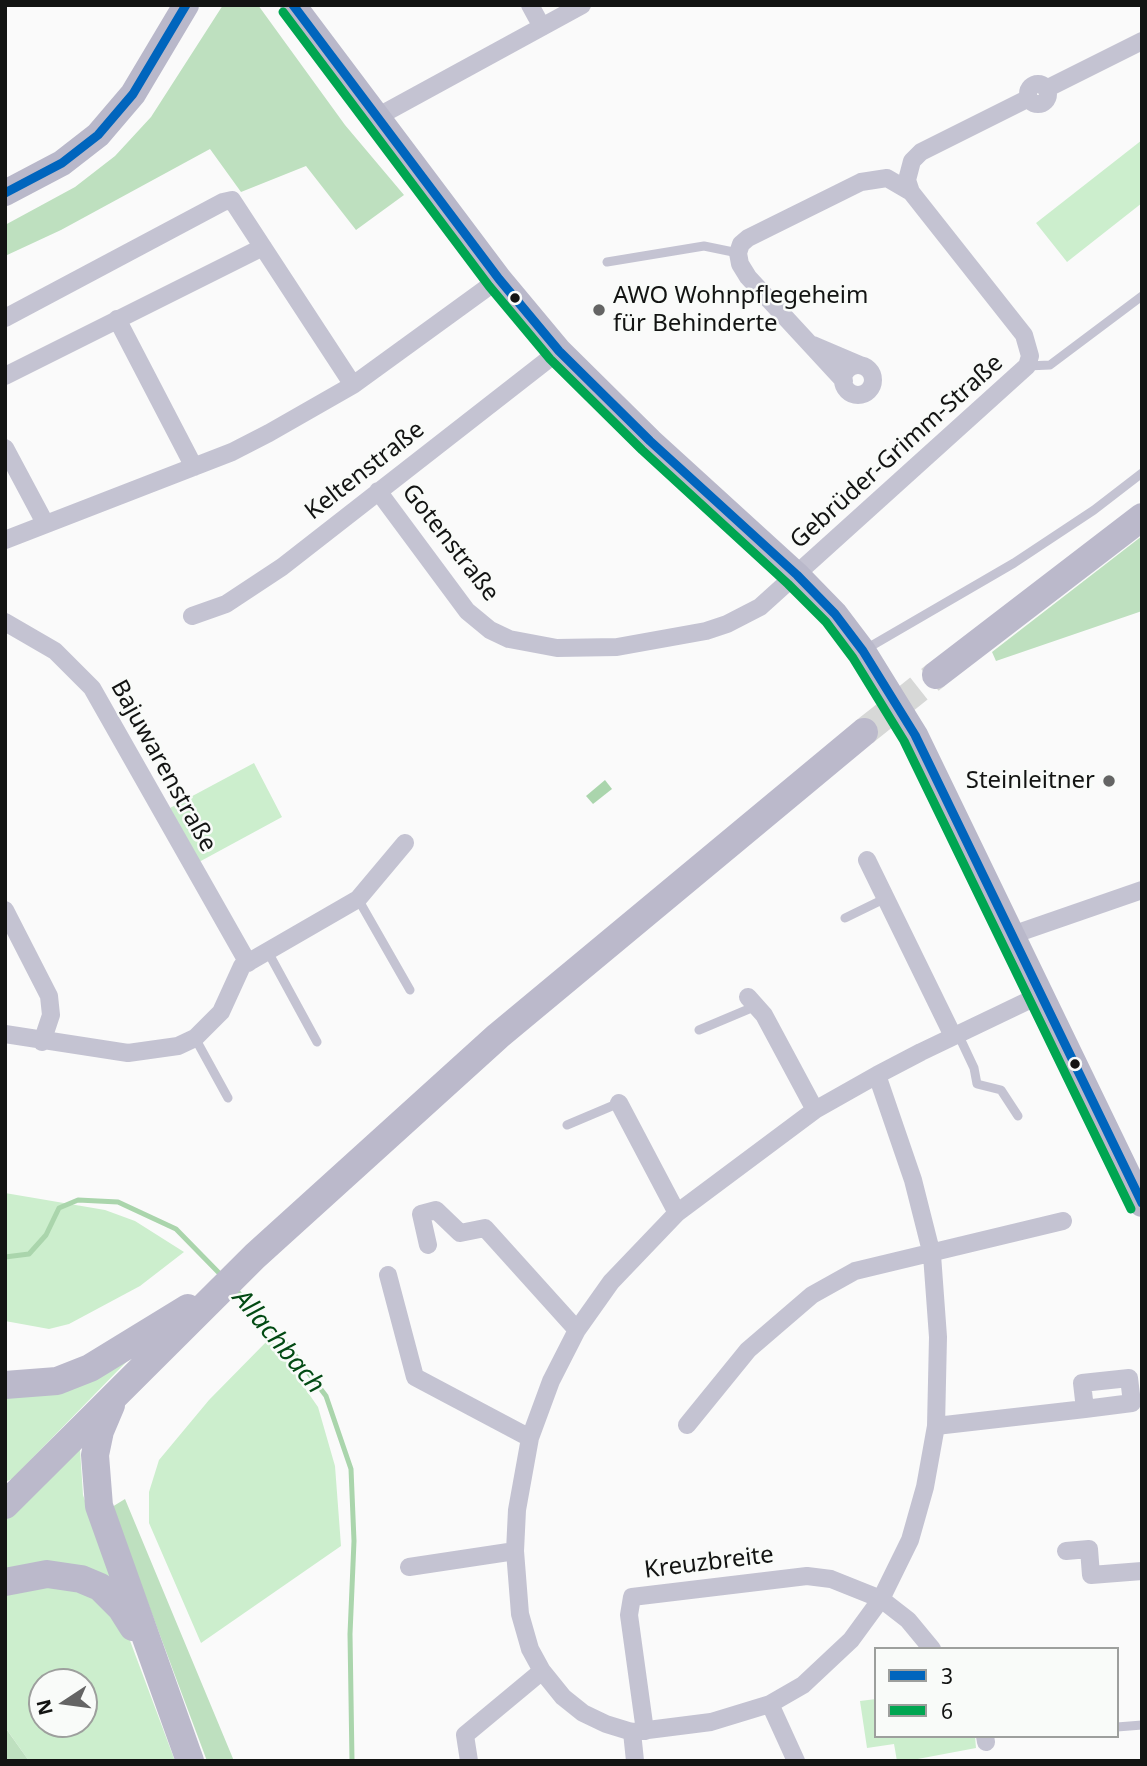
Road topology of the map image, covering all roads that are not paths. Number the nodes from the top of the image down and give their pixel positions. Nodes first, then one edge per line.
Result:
1 (186, 5) edge
2 (293, 5) edge
3 (530, 5) edge
4 (582, 5) edge
5 (541, 27) junction
6 (1142, 41) edge
7 (377, 117) junction
8 (911, 192) junction
9 (5, 193) edge
10 (263, 247) junction
11 (738, 253) junction
12 (607, 262) dead end
13 (499, 279) junction
14 (1142, 296) edge
15 (5, 318) edge
16 (117, 319) junction
17 (807, 342) junction
18 (559, 351) junction
19 (860, 365) junction
20 (1027, 366) junction
21 (5, 376) edge
22 (844, 381) junction
23 (353, 385) junction
24 (5, 448) edge
25 (194, 467) junction
26 (1142, 473) edge
27 (378, 491) junction
28 (1142, 517) edge
29 (45, 523) junction
30 (5, 540) edge
31 (797, 576) junction
32 (192, 616) dead end
33 (5, 622) edge
34 (863, 651) junction
35 (936, 675) tunnel mouth
36 (864, 732) tunnel mouth
37 (405, 843) dead end
38 (867, 860) dead end
39 (1142, 890) edge
40 (886, 898) junction
41 (358, 899) junction
42 (5, 910) edge
43 (845, 918) dead end
44 (1012, 935) junction
45 (268, 952) junction
46 (248, 963) junction
47 (410, 990) dead end
48 (1041, 995) junction
49 (752, 1001) joint
50 (699, 1030) dead end
51 (5, 1034) edge
52 (956, 1035) junction
53 (195, 1038) junction
54 (42, 1042) junction
55 (317, 1042) dead end
56 (877, 1074) junction
57 (228, 1098) dead end
58 (619, 1103) joint
59 (815, 1110) junction
60 (1018, 1116) dead end
61 (567, 1125) dead end
62 (1135, 1174) edge
63 (1142, 1204) edge
64 (677, 1213) junction
65 (1063, 1221) dead end
66 (428, 1245) dead end
67 (932, 1255) junction
68 (388, 1275) dead end
69 (213, 1297) junction
70 (577, 1329) junction
71 (5, 1385) edge
72 (117, 1391) junction
73 (1085, 1409) dead end
74 (687, 1425) dead end
75 (936, 1426) junction
76 (530, 1438) junction
77 (5, 1504) edge
78 (515, 1551) junction
79 (1066, 1551) dead end
80 (409, 1567) dead end
81 (1142, 1571) edge
82 (5, 1582) edge
83 (881, 1599) junction
84 (930, 1647) edge
85 (151, 1656) junction
86 (541, 1671) junction
87 (770, 1704) junction
88 (1142, 1725) edge
89 (1119, 1727) edge
90 (639, 1731) junction
91 (190, 1761) edge
92 (469, 1761) edge
93 (635, 1761) edge
94 (796, 1761) edge

1 - 9 street
2 - 7 street
3 - 5 street
4 - 5 street
5 - 7 street
6 - 8 street
7 - 13 street
8 - 11 street
8 - 20 street, Gebrüder-Grimm-Straße
10 - 15 street
10 - 16 street
10 - 23 street
11 - 12 lane
11 - 17 street
13 - 18 street
13 - 23 street
14 - 20 lane
16 - 21 street
16 - 25 street
17 - 19 street
17 - 22 street
18 - 27 street, Keltenstraße
18 - 31 street
19 - 22 street
19 - 22 street
20 - 31 street, Gebrüder-Grimm-Straße
23 - 25 street
24 - 29 street
25 - 29 street
26 - 34 lane
27 - 31 street, Gotenstraße
27 - 32 street, Keltenstraße
28 - 35 main road
29 - 30 street
31 - 34 street
33 - 46 street, Bajuwarenstraße
34 - 44 street
36 - 69 main road
37 - 41 street
38 - 40 street
39 - 44 street
40 - 43 lane
40 - 52 street
41 - 45 street
41 - 47 lane
42 - 54 street
44 - 48 street
45 - 46 street
45 - 55 lane
46 - 53 street
48 - 52 street
48 - 62 street
49 - 50 lane
49 - 59 street
51 - 54 street
52 - 56 street
52 - 60 lane
53 - 54 street
53 - 57 lane
56 - 59 street
56 - 67 street
58 - 61 lane
58 - 64 street
59 - 64 street
62 - 63 street
64 - 70 street
65 - 67 street
66 - 70 street
67 - 74 street
67 - 75 street
68 - 76 street
69 - 71 main road
69 - 72 main road
70 - 76 street
72 - 77 main road
72 - 85 main road
73 - 75 street
75 - 83 street
76 - 78 street
78 - 80 street
78 - 86 street
79 - 81 street
82 - 85 main road
83 - 84 street, Kreuzbreite
83 - 87 street
83 - 90 street, Kreuzbreite
85 - 91 main road
86 - 90 street
86 - 92 street
87 - 90 street
87 - 94 street
88 - 89 lane
90 - 93 street, Kreuzbreite

